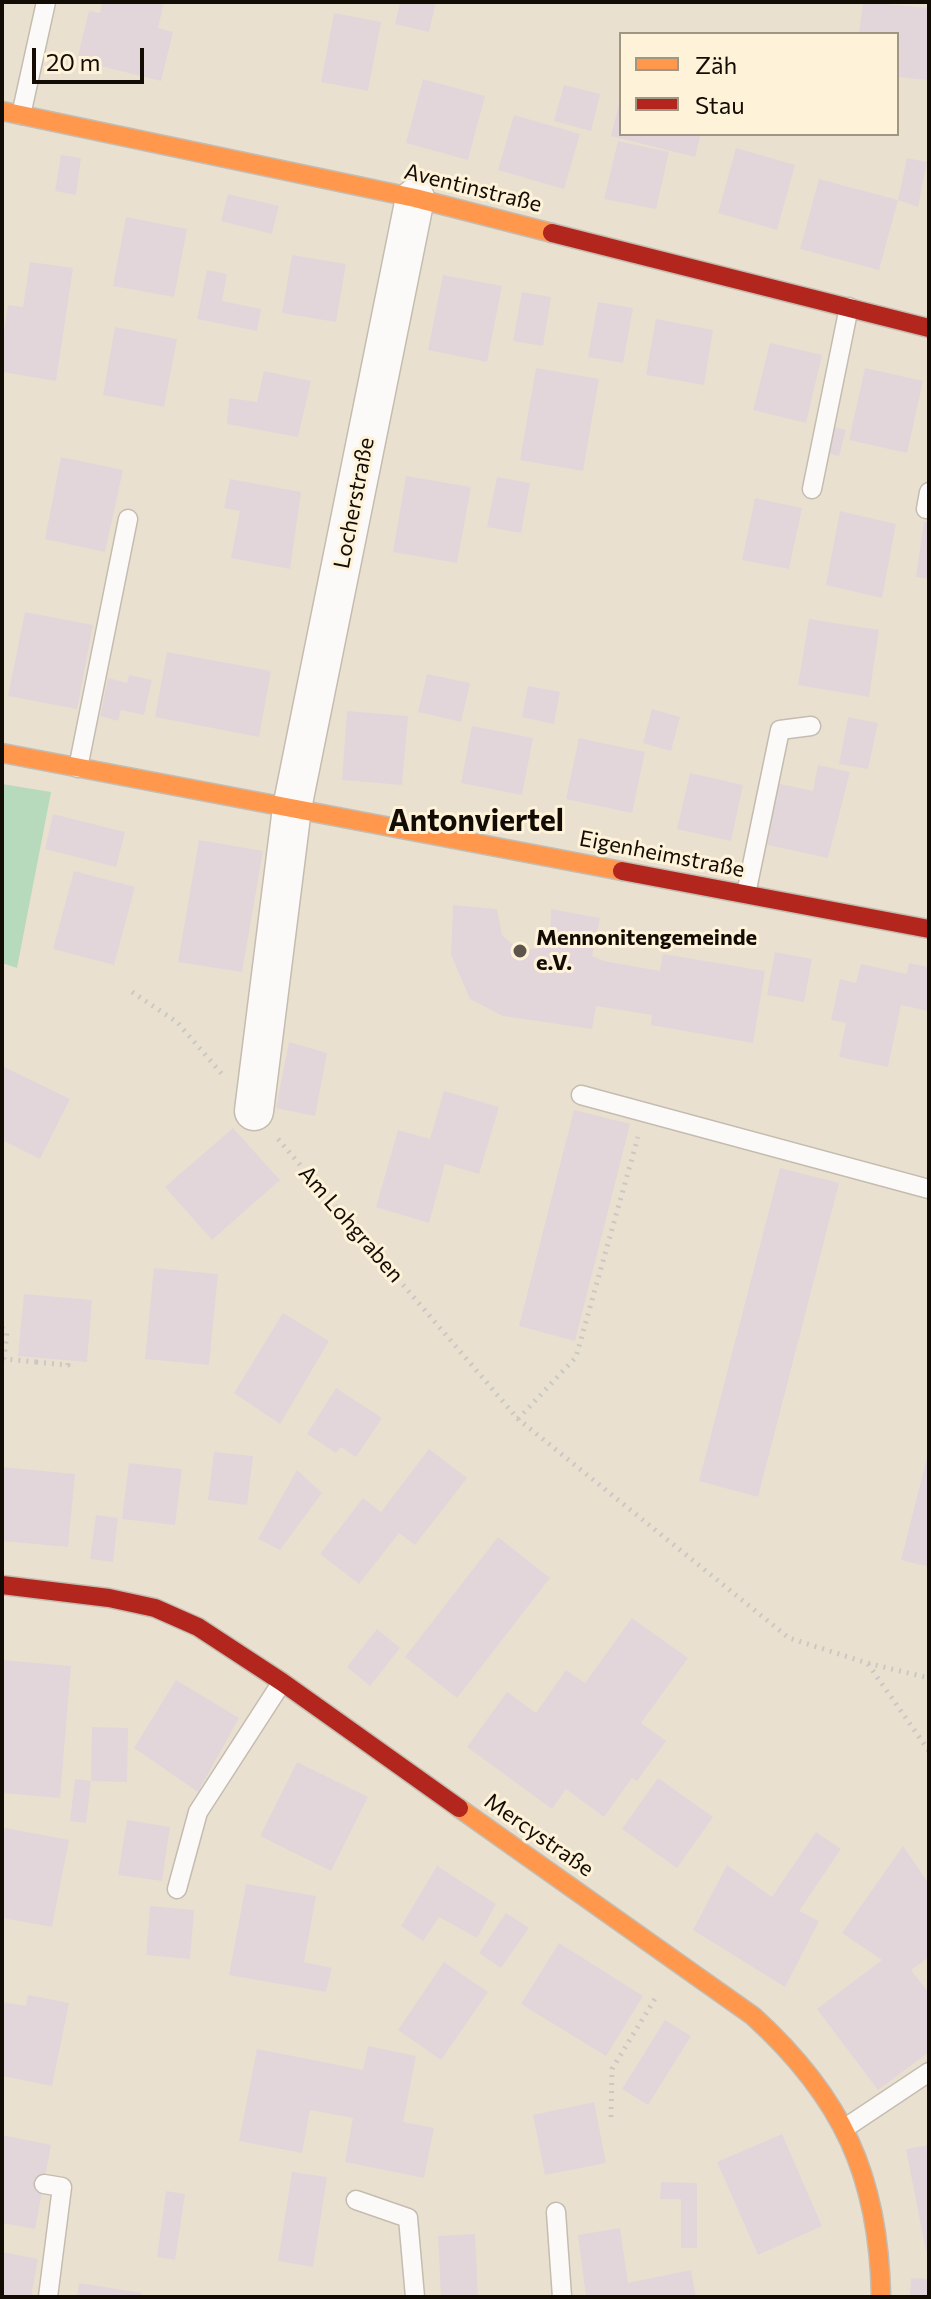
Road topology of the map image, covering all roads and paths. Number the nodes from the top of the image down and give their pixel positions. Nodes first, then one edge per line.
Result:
1 (46, 2) edge
2 (2, 111) edge
3 (21, 115) junction
4 (415, 198) junction
5 (849, 307) junction
6 (929, 328) edge
7 (812, 489) dead end
8 (128, 519) dead end
9 (811, 726) dead end
10 (2, 753) edge
11 (78, 768) junction
12 (292, 808) junction
13 (746, 894) junction
14 (929, 929) edge
15 (132, 992) dead end
16 (581, 1095) dead end
17 (254, 1111) junction
18 (645, 1113) junction
19 (929, 1189) edge
20 (2, 1328) edge
21 (68, 1360) dead end
22 (518, 1419) junction
23 (2, 1585) edge
24 (867, 1663) junction
25 (929, 1678) edge
26 (282, 1682) junction
27 (929, 1751) edge
28 (177, 1889) dead end
29 (677, 1962) junction
30 (929, 2072) edge
31 (611, 2117) dead end
32 (845, 2128) junction
33 (44, 2184) dead end
34 (356, 2200) dead end
35 (556, 2212) dead end
36 (48, 2297) edge
37 (415, 2297) edge
38 (562, 2297) edge
39 (881, 2297) edge

1 - 3 lane
2 - 3 street, Aventinstraße
3 - 4 street, Aventinstraße
4 - 5 street, Aventinstraße
4 - 12 street, Locherstraße
5 - 6 street, Aventinstraße
5 - 7 lane
8 - 11 lane
9 - 13 lane
10 - 11 street
11 - 12 street
12 - 13 street, Eigenheimstraße
12 - 17 street
13 - 14 street, Eigenheimstraße
15 - 17 path, Am Lohgraben
16 - 18 lane
17 - 22 path, Am Lohgraben
18 - 19 lane
18 - 22 path
20 - 21 path
22 - 24 path, Am Lohgraben
23 - 26 street, Mercystraße
24 - 25 path, Am Lohgraben
24 - 27 path
26 - 28 lane
26 - 29 street, Mercystraße
29 - 31 path
29 - 32 street, Mercystraße
30 - 32 lane
32 - 39 street, Mercystraße
33 - 36 lane
34 - 37 lane
35 - 38 lane

